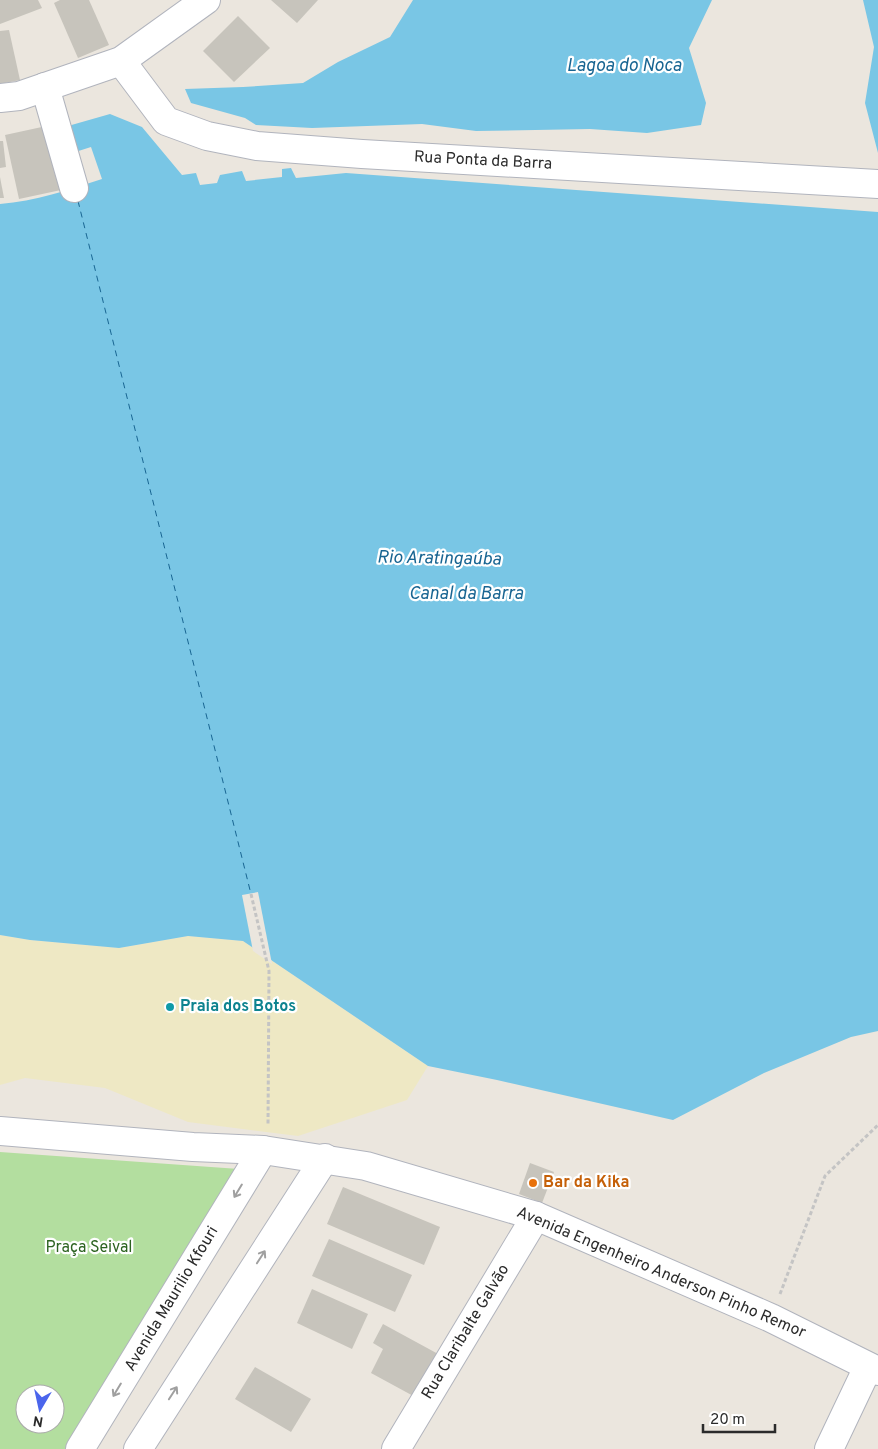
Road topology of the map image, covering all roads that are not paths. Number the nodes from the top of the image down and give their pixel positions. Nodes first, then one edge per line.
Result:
1 (206, 0) edge
2 (121, 61) junction
3 (45, 87) junction
4 (0, 98) edge
5 (878, 184) edge
6 (74, 188) dead end
7 (0, 1131) edge
8 (264, 1150) junction
9 (325, 1158) junction
10 (536, 1216) junction
11 (873, 1369) edge
12 (405, 1446) edge
13 (80, 1449) edge
14 (138, 1449) edge
15 (829, 1449) edge

1 - 2 street
2 - 3 street
2 - 5 street, Rua Ponta da Barra
3 - 4 street
3 - 6 street
7 - 8 street, Avenida Engenheiro Anderson Pinho Remor
8 - 9 street, Avenida Engenheiro Anderson Pinho Remor
8 -> 13 street, Avenida Maurilio Kfouri
9 - 10 street, Avenida Engenheiro Anderson Pinho Remor
14 -> 9 street
10 - 11 street, Avenida Engenheiro Anderson Pinho Remor
10 - 12 street, Rua Claribalte Galvão
11 - 15 street

